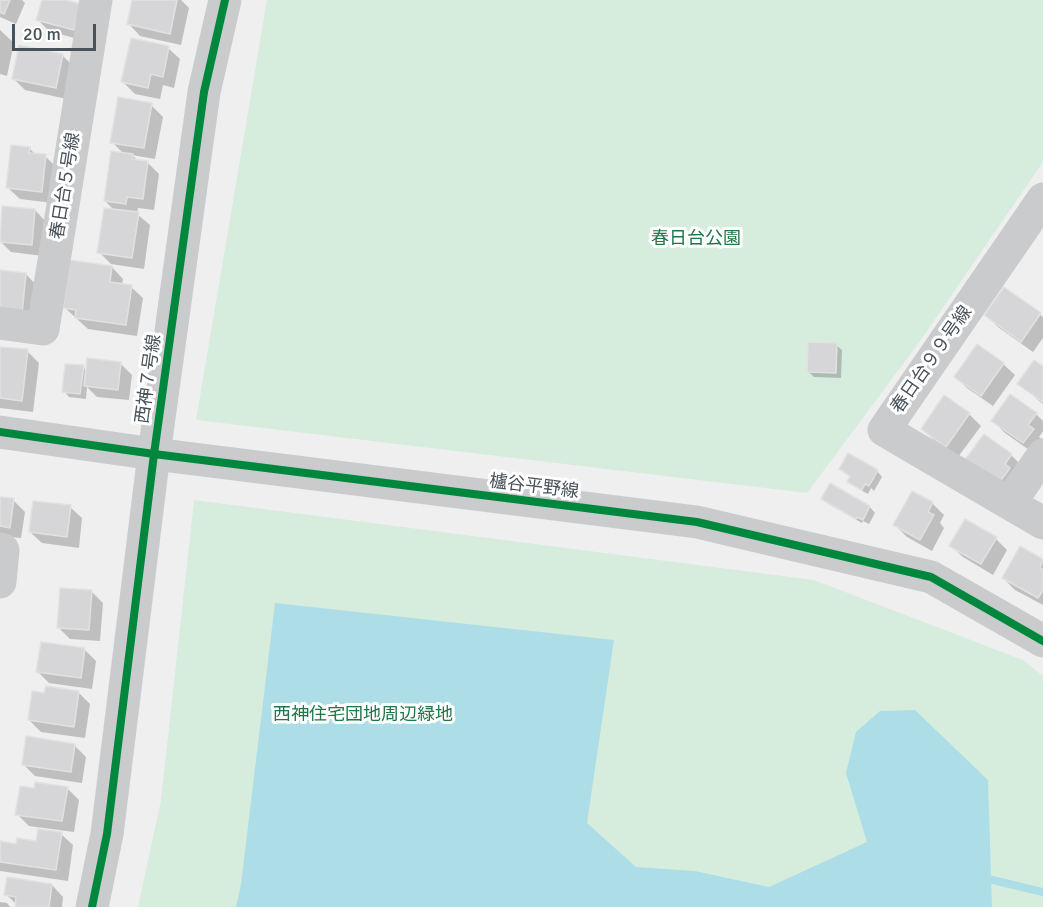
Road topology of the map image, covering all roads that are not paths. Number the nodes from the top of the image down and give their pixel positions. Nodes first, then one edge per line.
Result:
1 (96, 0) edge
2 (225, 0) edge
3 (1043, 199) edge
4 (0, 323) edge
5 (0, 432) edge
6 (154, 454) junction
7 (1043, 455) edge
8 (1010, 503) junction
9 (1043, 523) edge
10 (0, 549) edge
11 (0, 582) edge
12 (1043, 641) edge
13 (92, 907) edge

1 - 4 street, 春日台５号線
2 - 6 street, 西神７号線
3 - 8 street, 春日台９９号線
5 - 6 street, 櫨谷平野線
6 - 12 street, 櫨谷平野線
6 - 13 street, 西神７号線
7 - 8 street
8 - 9 street, 春日台９９号線
10 - 11 street

